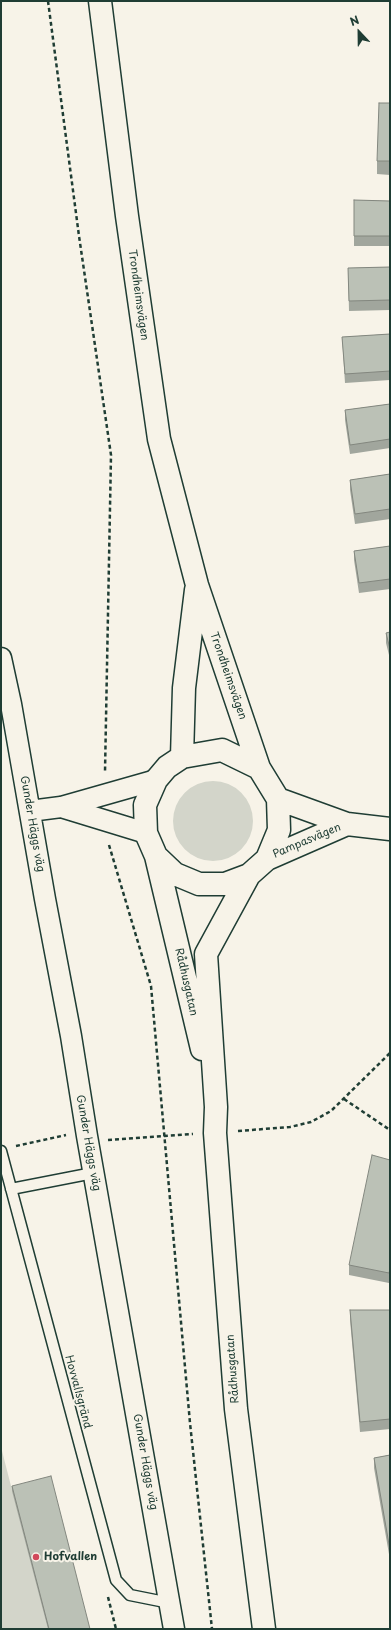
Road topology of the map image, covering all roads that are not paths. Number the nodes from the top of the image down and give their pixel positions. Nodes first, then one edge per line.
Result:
1 (100, 1) edge
2 (197, 585) junction
3 (1, 658) edge
4 (182, 757) junction
5 (258, 768) junction
6 (156, 780) junction
7 (278, 799) junction
8 (61, 807) junction
9 (30, 811) junction
10 (347, 824) junction
11 (390, 829) edge
12 (146, 832) junction
13 (156, 856) junction
14 (267, 858) junction
15 (248, 875) junction
16 (216, 1107) junction
17 (1, 1151) edge
18 (93, 1173) junction
19 (11, 1189) junction
20 (170, 1603) junction
21 (174, 1629) edge
22 (264, 1629) edge

1 - 2 main road, Trondheimsvägen
2 - 4 main road, Trondheimsvägen
2 - 5 main road, Trondheimsvägen
3 - 9 street, Gunder Häggs väg
4 - 5 main road
4 - 6 main road
5 - 7 main road
6 - 8 street
6 - 12 main road
7 - 10 main road, Pampasvägen
7 - 14 main road
8 - 9 street
8 - 12 street
9 - 18 street, Gunder Häggs väg
10 - 11 main road, Pampasvägen
10 - 14 main road, Pampasvägen
12 - 13 main road
13 - 15 main road
13 - 16 main road, Rådhusgatan
14 - 15 main road
15 - 16 main road, Rådhusgatan
16 - 22 main road, Rådhusgatan
17 - 19 lane, Hovvallsgränd
18 - 19 lane
18 - 20 street, Gunder Häggs väg
19 - 20 lane, Hovvallsgränd
20 - 21 street, Gunder Häggs väg

